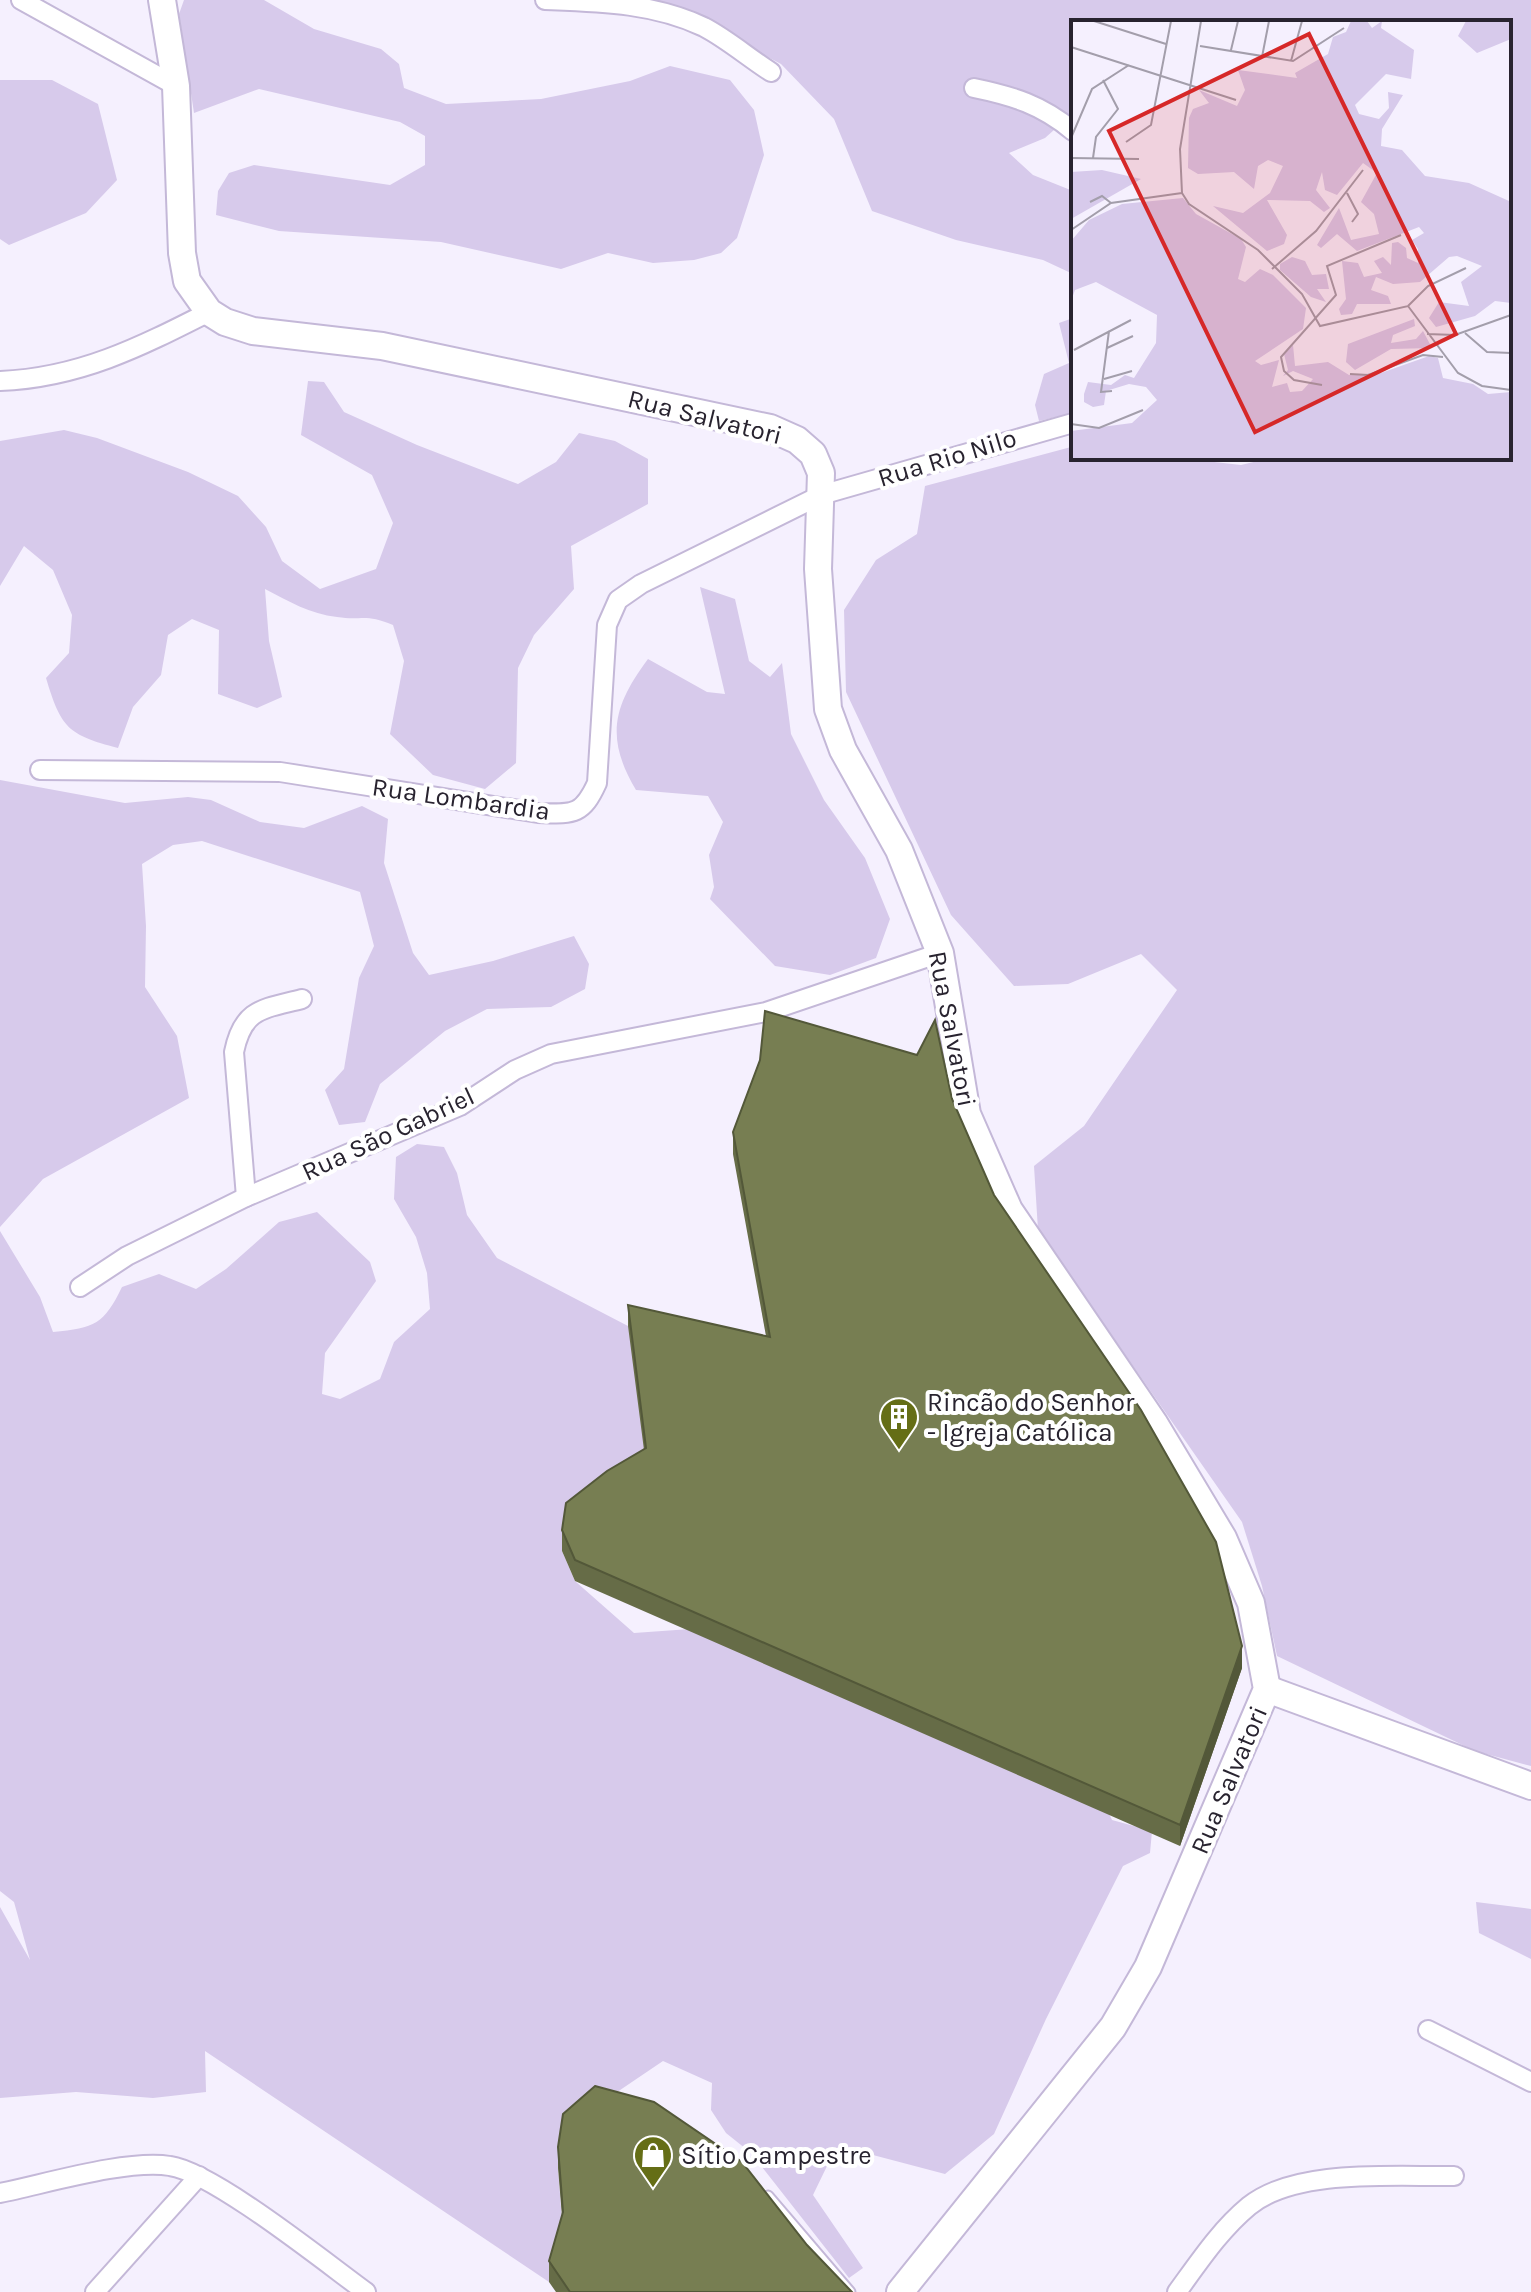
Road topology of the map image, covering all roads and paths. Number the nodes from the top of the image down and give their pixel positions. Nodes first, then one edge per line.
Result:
1 (21, 0) edge
2 (162, 0) edge
3 (545, 0) edge
4 (771, 72) dead end
5 (176, 86) junction
6 (974, 88) dead end
7 (1071, 129) edge
8 (209, 312) junction
9 (0, 381) edge
10 (1071, 424) edge
11 (821, 495) junction
12 (40, 770) dead end
13 (940, 953) junction
14 (302, 999) dead end
15 (246, 1197) junction
16 (80, 1287) dead end
17 (1267, 1689) junction
18 (1531, 1786) edge
19 (1428, 2030) dead end
20 (1531, 2082) edge
21 (199, 2176) junction
22 (1454, 2176) dead end
23 (763, 2190) edge
24 (0, 2193) edge
25 (364, 2291) edge
26 (95, 2292) edge
27 (850, 2292) edge
28 (900, 2292) edge
29 (1177, 2292) edge

1 - 5 street
2 - 5 street
3 - 4 street
5 - 8 street
6 - 7 street
8 - 9 street
8 - 11 street, Rua Salvatori
10 - 11 street, Rua Rio Nilo
11 - 12 street, Rua Lombardia
11 - 13 street, Rua Salvatori
13 - 15 street, Rua São Gabriel
13 - 17 street, Rua Salvatori
14 - 15 street
15 - 16 street, Rua São Gabriel
17 - 18 street
17 - 28 street, Rua Salvatori
19 - 20 street
21 - 24 street
21 - 25 street
21 - 26 street
22 - 29 street
23 - 27 lane

